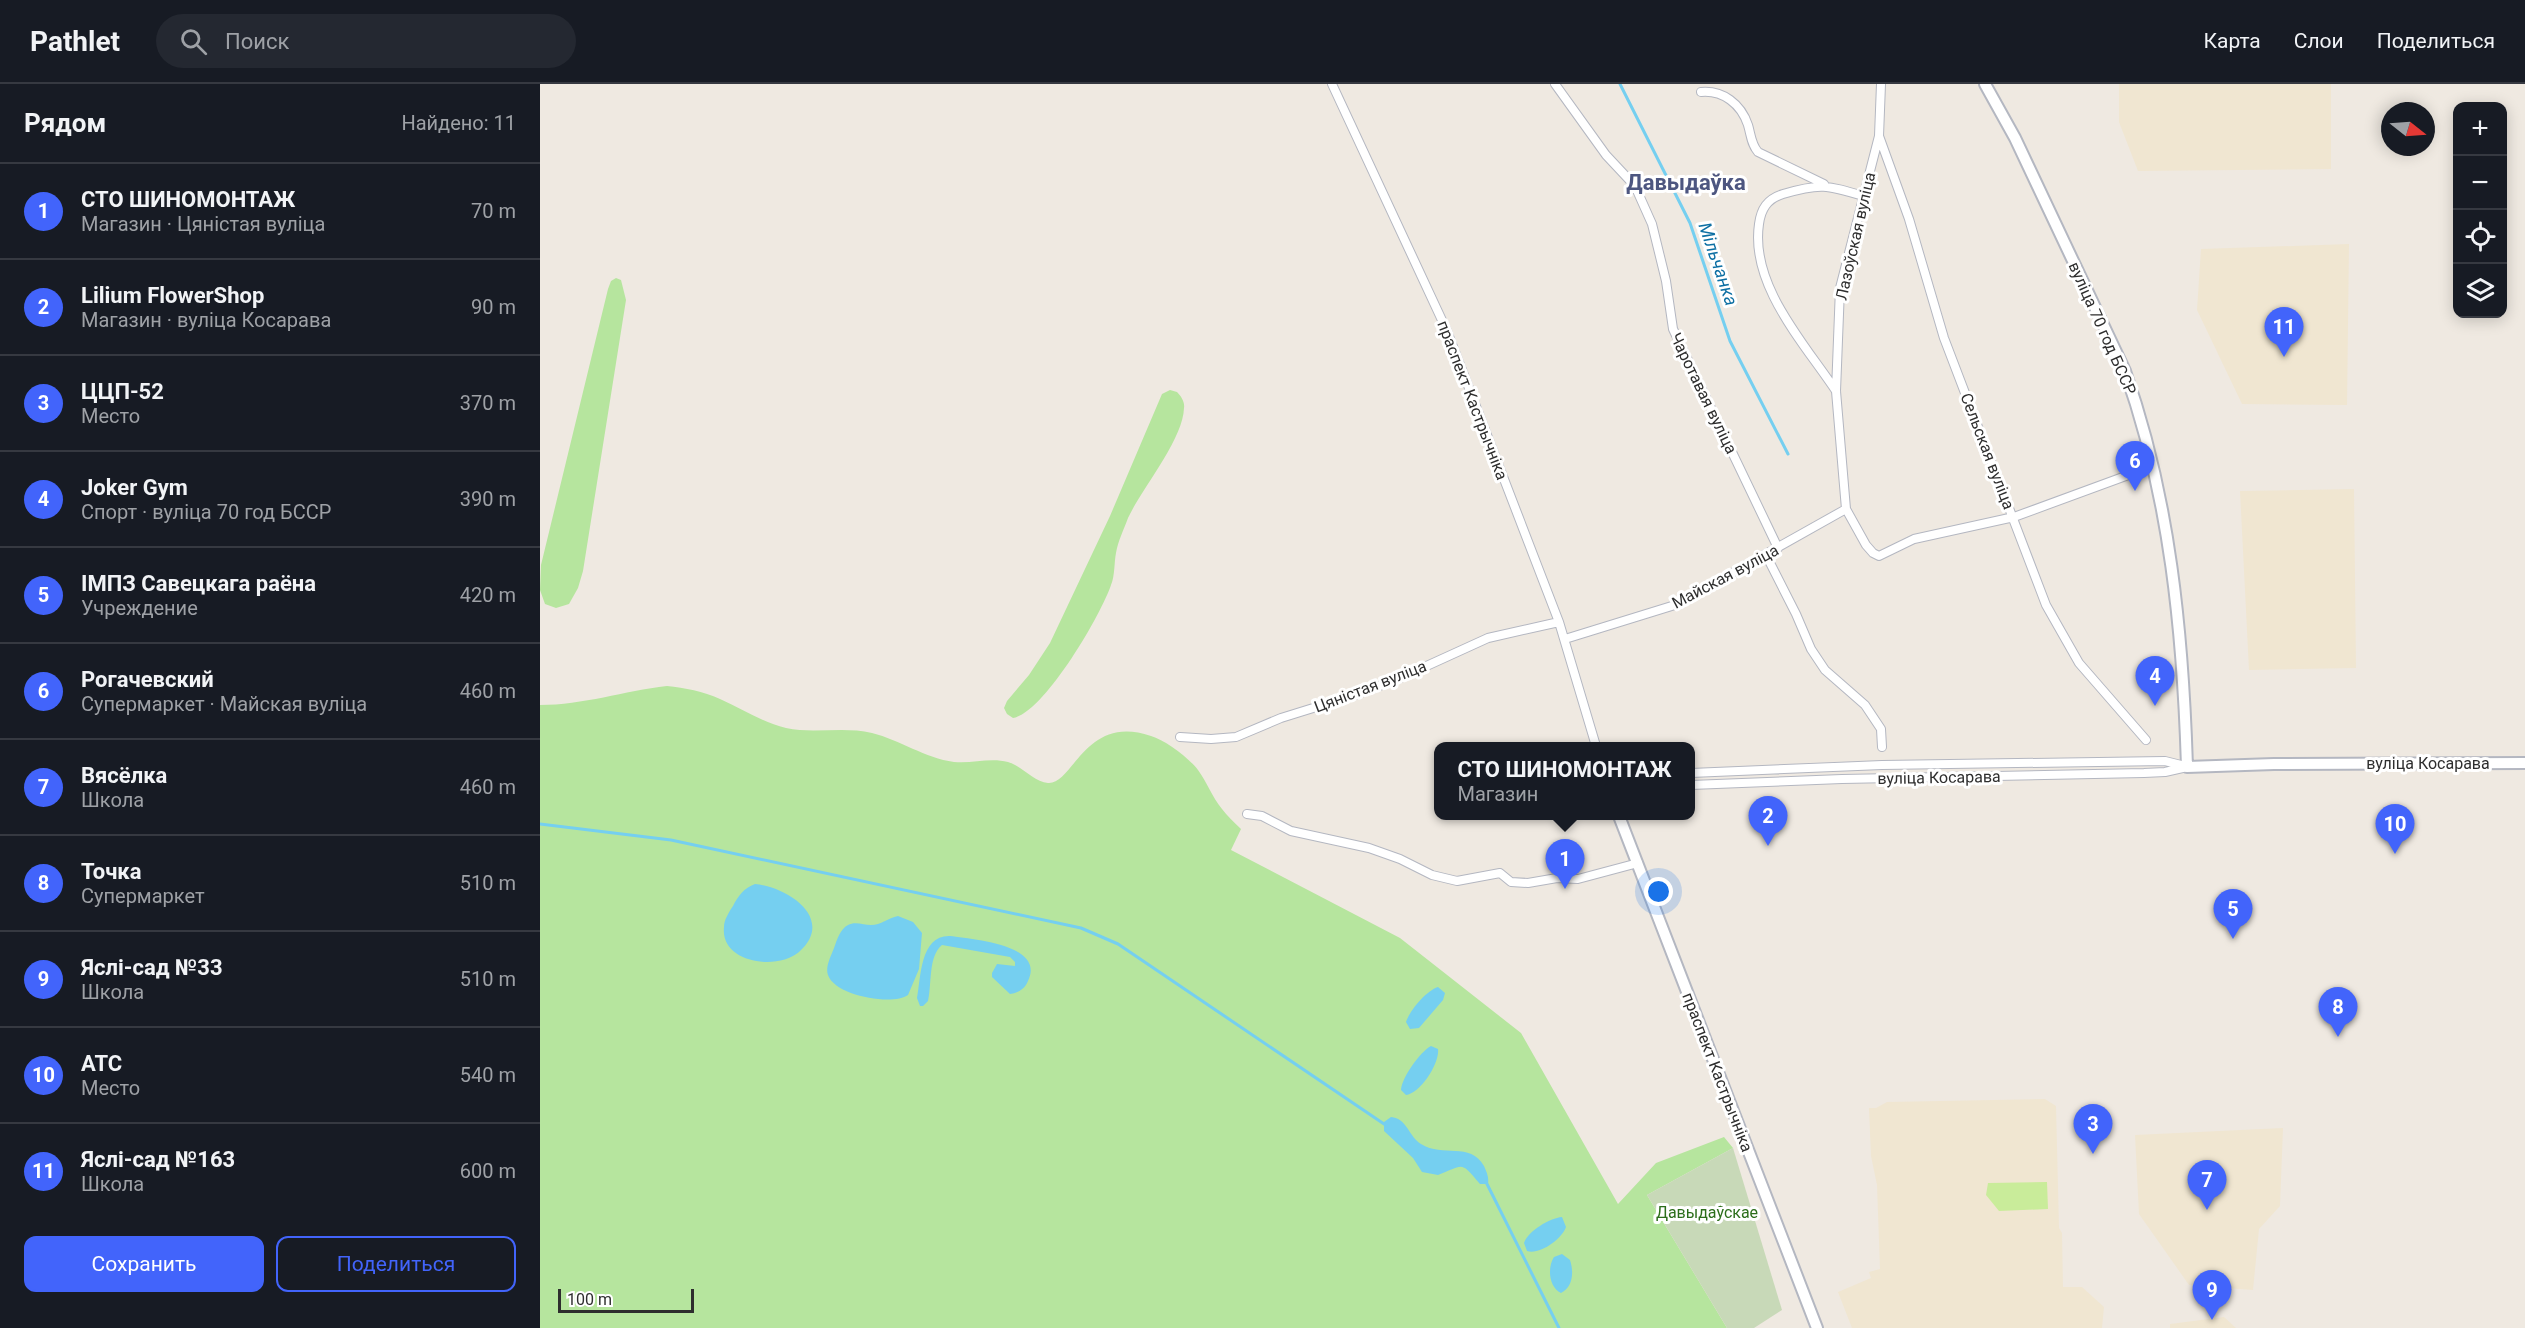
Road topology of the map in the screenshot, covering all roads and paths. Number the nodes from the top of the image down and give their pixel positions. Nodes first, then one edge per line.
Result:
1 (1332, 84) edge
2 (1555, 84) edge
3 (1881, 84) edge
4 (1986, 84) edge
5 (1701, 92) dead end
6 (1879, 136) junction
7 (1826, 185) junction
8 (1863, 195) junction
9 (1836, 391) junction
10 (2153, 466) junction
11 (1846, 509) junction
12 (2014, 517) junction
13 (1778, 548) junction
14 (1766, 555) junction
15 (1558, 622) junction
16 (1564, 639) junction
17 (1180, 737) dead end
18 (2146, 740) dead end
19 (1594, 742) edge
20 (1882, 747) dead end
21 (2525, 763) edge
22 (2187, 766) junction
23 (1695, 773) edge
24 (1695, 785) edge
25 (1246, 814) dead end
26 (1621, 820) edge
27 (1638, 863) junction
28 (1817, 1328) edge

1 - 15 street, праспект Кастрычніка
2 - 13 street, Чаротавая вуліца
3 - 6 street, Лазоўская вуліца
4 - 10 main road, вуліца 70 год БССР
5 - 7 street
6 - 8 street, Лазоўская вуліца
6 - 12 street, Сельская вуліца
7 - 8 street
7 - 9 street
8 - 9 street, Лазоўская вуліца
9 - 11 street, Лазоўская вуліца
10 - 12 street
10 - 22 main road, вуліца 70 год БССР
11 - 12 street, Лазоўская вуліца
11 - 13 street, Майская вуліца
12 - 18 street, Сельская вуліца
13 - 14 street, Майская вуліца
14 - 16 street, Майская вуліца
14 - 20 street
15 - 16 street, праспект Кастрычніка
15 - 17 street, Цяністая вуліца
16 - 19 street, праспект Кастрычніка
21 - 22 main road, вуліца Косарава
22 - 23 street, вуліца Косарава
22 - 24 street, вуліца Косарава
25 - 27 street
26 - 27 main road, праспект Кастрычніка
27 - 28 main road, праспект Кастрычніка

